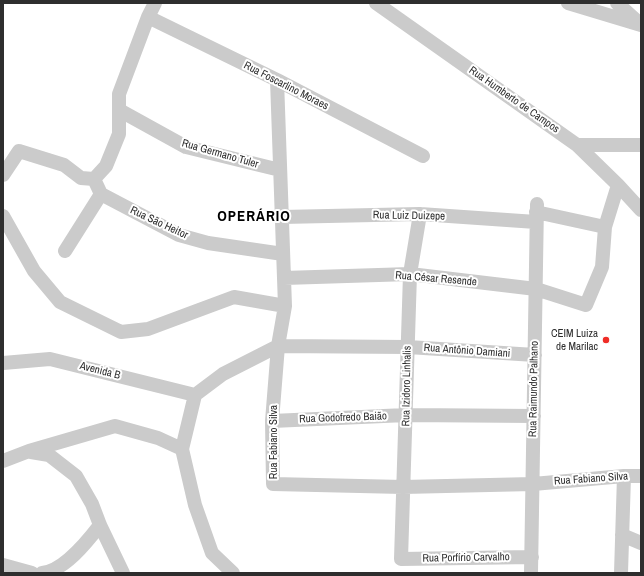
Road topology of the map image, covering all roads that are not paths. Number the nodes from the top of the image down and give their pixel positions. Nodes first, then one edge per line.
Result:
1 (154, 3) edge
2 (376, 3) edge
3 (568, 3) edge
4 (617, 3) edge
5 (148, 17) junction
6 (641, 24) edge
7 (277, 80) junction
8 (119, 110) junction
9 (577, 145) junction
10 (641, 145) edge
11 (423, 156) dead end
12 (280, 170) junction
13 (3, 174) edge
14 (94, 179) junction
15 (618, 185) junction
16 (101, 194) junction
17 (641, 210) edge
18 (536, 213) junction
19 (420, 214) junction
20 (282, 217) junction
21 (5, 225) edge
22 (604, 227) junction
23 (65, 251) dead end
24 (283, 254) junction
25 (410, 274) junction
26 (284, 278) junction
27 (536, 289) junction
28 (285, 306) junction
29 (278, 346) junction
30 (408, 347) junction
31 (535, 355) junction
32 (3, 363) edge
33 (195, 395) junction
34 (406, 415) junction
35 (534, 416) junction
36 (272, 421) junction
37 (182, 449) junction
38 (29, 451) junction
39 (3, 461) edge
40 (624, 476) junction
41 (641, 476) edge
42 (533, 484) junction
43 (403, 487) junction
44 (100, 525) junction
45 (622, 535) junction
46 (641, 544) edge
47 (532, 557) junction
48 (401, 559) joint
49 (3, 565) edge
50 (51, 572) edge
51 (32, 573) edge
52 (123, 573) edge
53 (233, 573) edge
54 (531, 573) edge
55 (621, 573) edge

1 - 5 street
2 - 9 street, Rua Humberto de Campos
3 - 6 street
4 - 6 street
5 - 7 street, Rua Foscarlino Moraes
5 - 8 street
7 - 11 street, Rua Foscarlino Moraes
7 - 12 street, Rua Fabiano Silva
8 - 12 street, Rua Germano Tuler
8 - 14 street
9 - 10 street
9 - 15 street, Rua Humberto de Campos
12 - 20 street, Rua Fabiano Silva
13 - 14 street
14 - 16 street
15 - 17 street, Rua Humberto de Campos
15 - 22 street
16 - 23 street
16 - 24 street, Rua São Heitor
18 - 19 street, Rua Luiz Duizepe
18 - 22 street
18 - 27 street, Rua Raimundo Palhano
19 - 20 street, Rua Luiz Duizepe
19 - 25 street, Rua Izidoro Linhalis
20 - 24 street, Rua Fabiano Silva
21 - 28 street
22 - 27 street, Rua César Resende
24 - 26 street, Rua Fabiano Silva
25 - 26 street, Rua César Resende
25 - 27 street, Rua César Resende
25 - 30 street, Rua Izidoro Linhalis
26 - 28 street, Rua Fabiano Silva
27 - 31 street, Rua Raimundo Palhano
28 - 29 street, Rua Fabiano Silva
29 - 30 street, Rua Antônio Damiani
29 - 33 street
29 - 36 street, Rua Fabiano Silva
30 - 31 street, Rua Antônio Damiani
30 - 34 street, Rua Izidoro Linhalis
31 - 35 street, Rua Raimundo Palhano
32 - 33 street, Avenida B
33 - 37 street
34 - 35 street, Rua Godofredo Baião
34 - 36 street, Rua Godofredo Baião
34 - 43 street, Rua Izidoro Linhalis
35 - 42 street, Rua Raimundo Palhano
36 - 43 street, Rua Fabiano Silva
37 - 38 street
37 - 53 street
38 - 39 street
38 - 44 street
40 - 41 street, Rua Fabiano Silva
40 - 42 street, Rua Fabiano Silva
40 - 45 street
42 - 43 street, Rua Fabiano Silva
42 - 47 street, Rua Raimundo Palhano
43 - 48 street, Rua Izidoro Linhalis
44 - 50 street
44 - 52 street
45 - 46 street
45 - 55 street
47 - 48 street, Rua Porfírio Carvalho
47 - 54 street, Rua Raimundo Palhano
49 - 51 street

